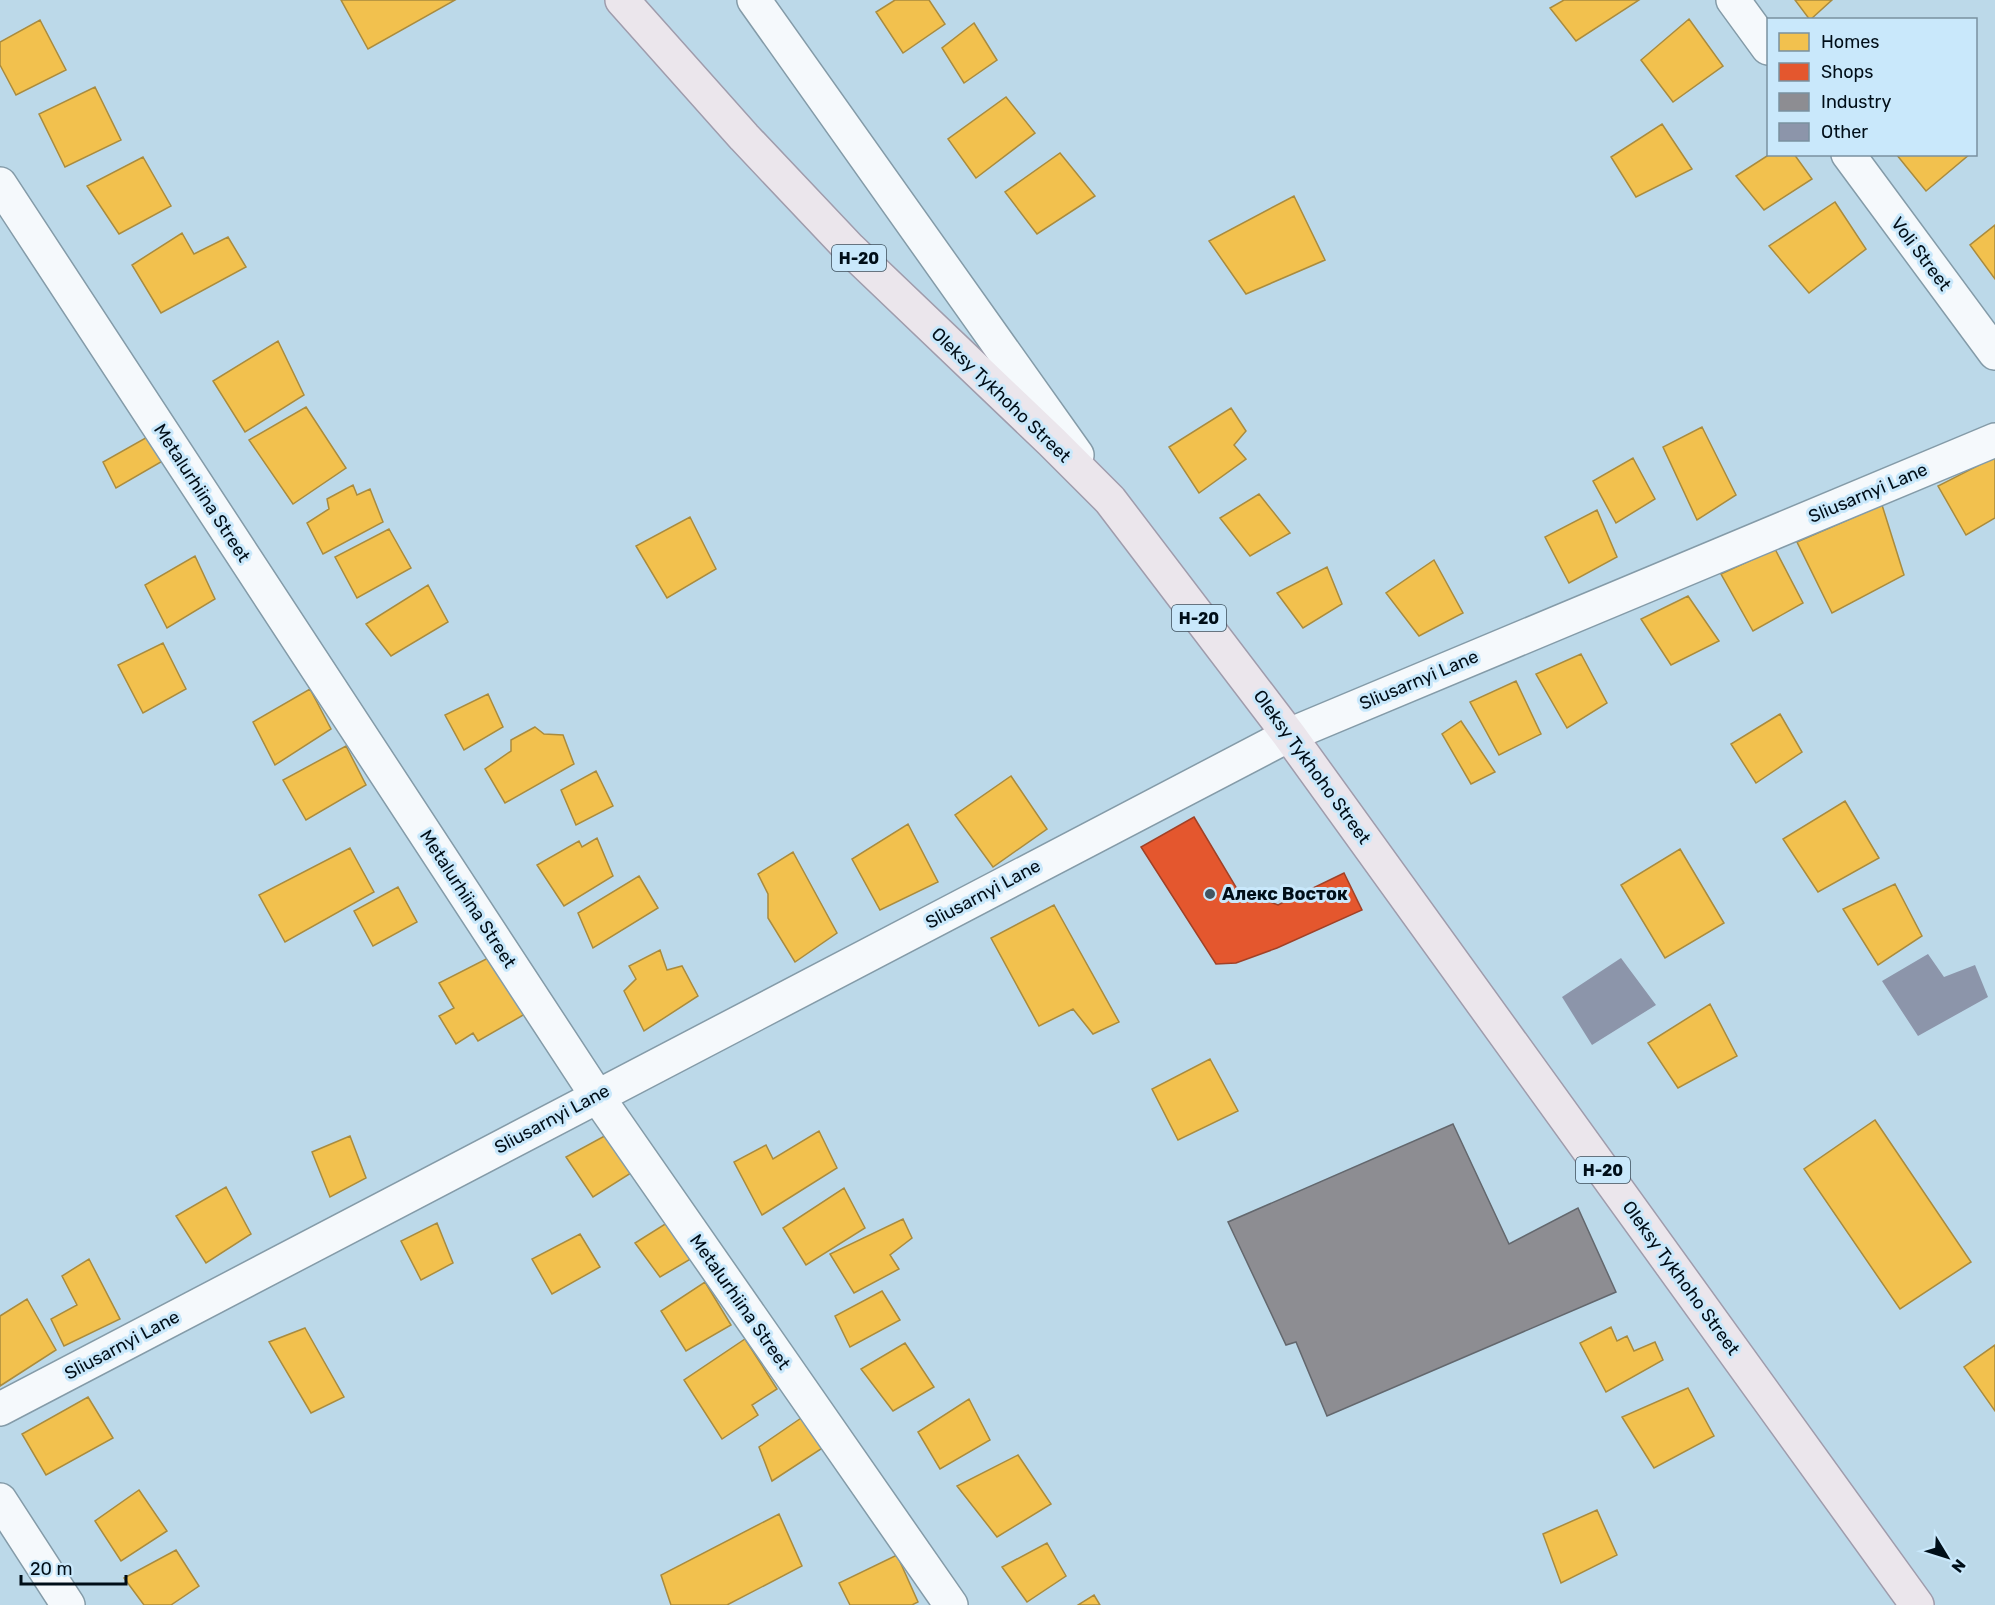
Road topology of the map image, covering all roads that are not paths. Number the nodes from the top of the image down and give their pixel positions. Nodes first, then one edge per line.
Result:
1 (622, 0) edge
2 (754, 0) edge
3 (1733, 0) edge
4 (1767, 47) edge
5 (1849, 156) edge
6 (0, 184) edge
7 (1995, 353) edge
8 (1995, 440) edge
9 (1110, 501) junction
10 (1289, 735) junction
11 (597, 1096) junction
12 (0, 1409) edge
13 (0, 1500) edge
14 (68, 1605) edge
15 (951, 1605) edge
16 (1917, 1605) edge

1 - 9 main road, Oleksy Tykhoho Street / Н-20
2 - 9 street
3 - 4 street
5 - 7 street, Voli Street
6 - 11 street, Metalurhiina Street
8 - 10 street, Sliusarnyi Lane
9 - 10 main road, Oleksy Tykhoho Street / Н-20
10 - 11 street, Sliusarnyi Lane
10 - 16 main road, Oleksy Tykhoho Street / Н-20
11 - 12 street, Sliusarnyi Lane
11 - 15 street, Metalurhiina Street
13 - 14 street

